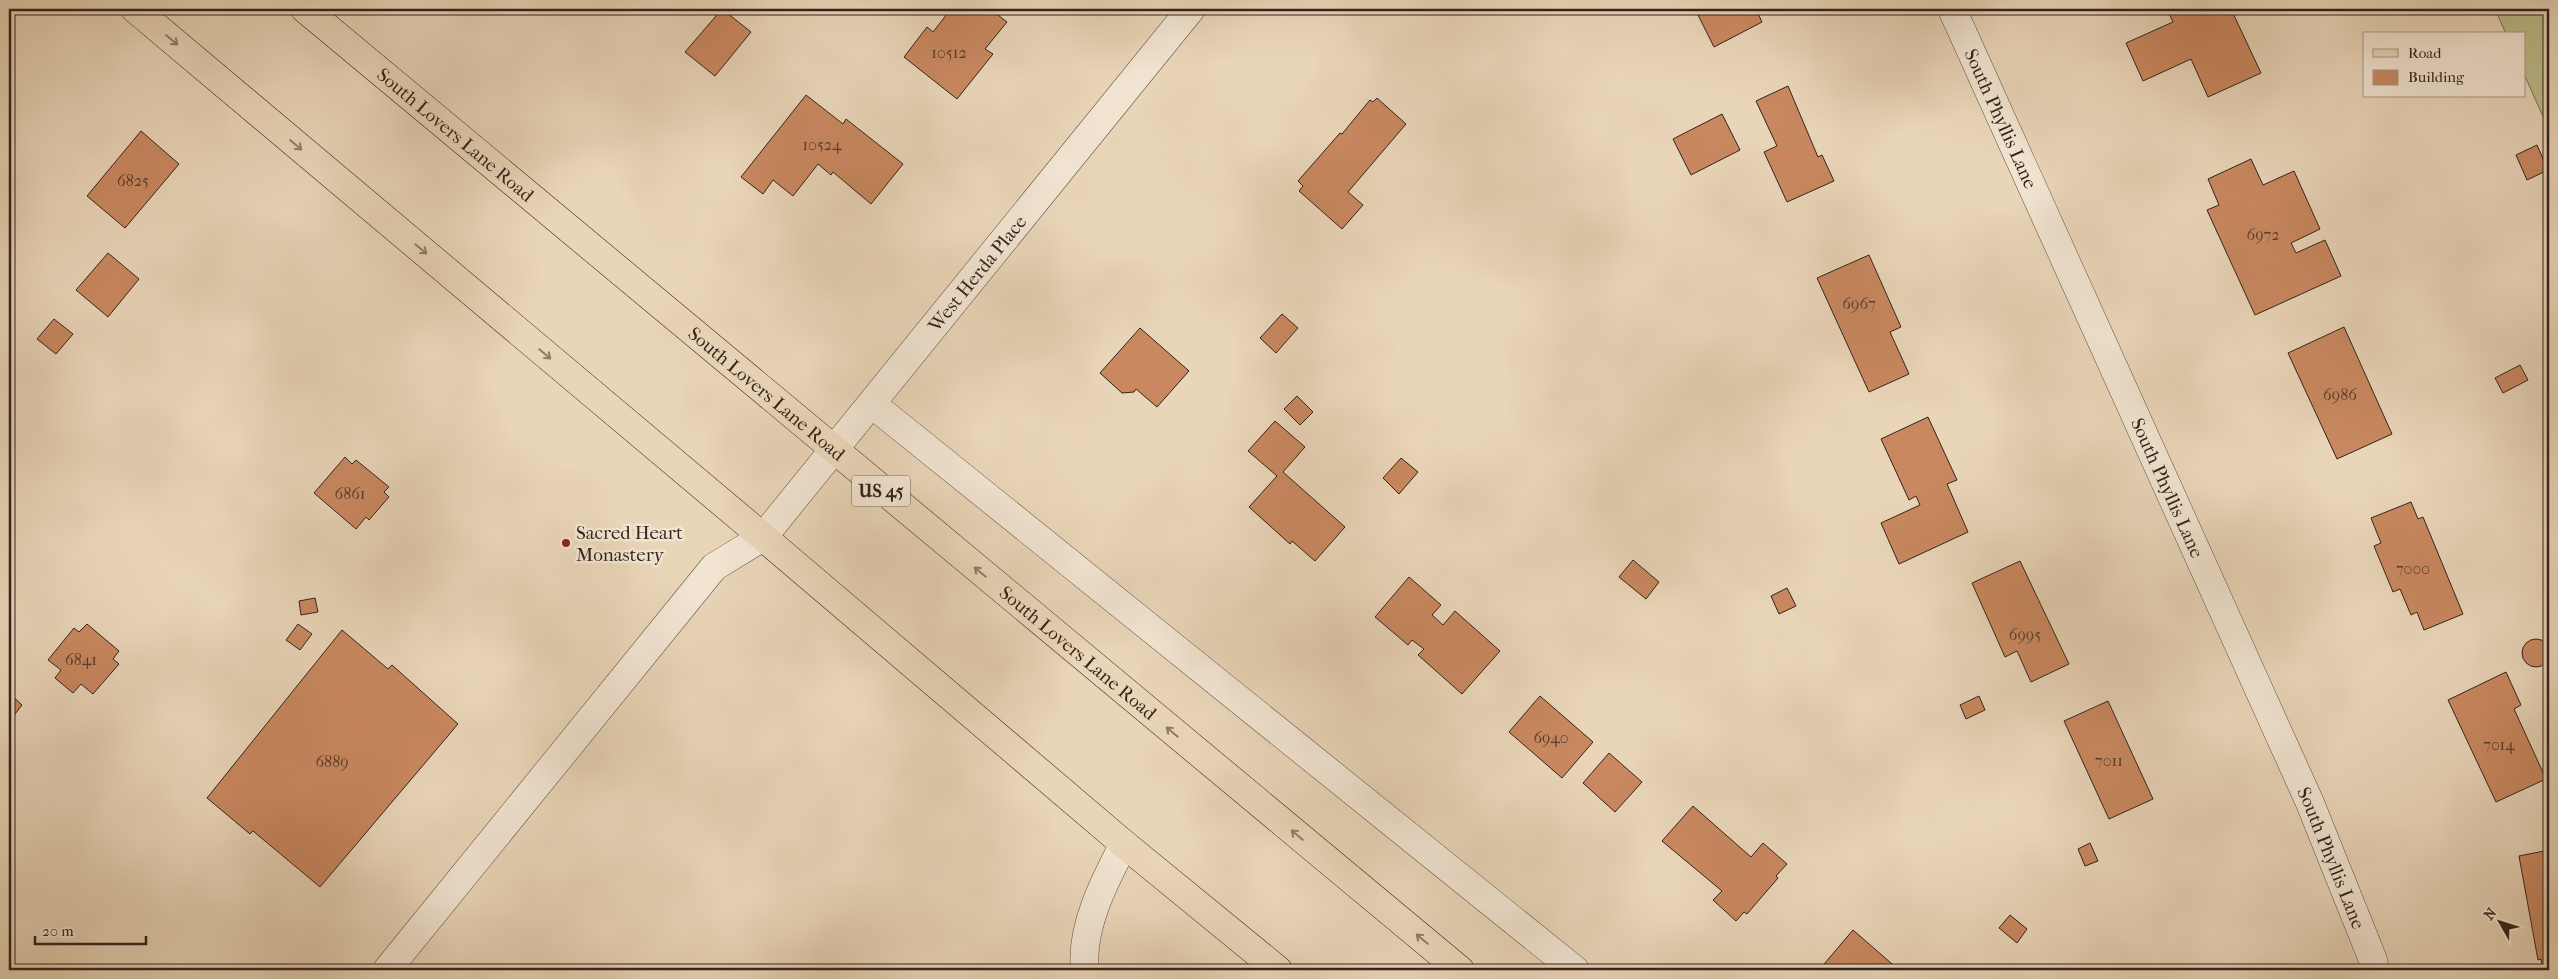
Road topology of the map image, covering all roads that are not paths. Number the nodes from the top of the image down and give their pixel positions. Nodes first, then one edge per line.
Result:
1 (134, 9) edge
2 (305, 9) edge
3 (1191, 9) edge
4 (1952, 9) edge
5 (872, 404) junction
6 (834, 451) junction
7 (763, 537) junction
8 (1124, 844) junction
9 (386, 970) edge
10 (1085, 970) edge
11 (1278, 970) edge
12 (1460, 970) edge
13 (1575, 970) edge
14 (2375, 970) edge

1 -> 7 main road
2 - 6 main road, South Lovers Lane Road / US 45
3 - 5 street, West Herda Place
4 - 14 street, South Phyllis Lane
5 - 6 street, West Herda Place
5 - 13 street
6 - 7 street, West Herda Place
12 -> 6 main road, South Lovers Lane Road / US 45
7 - 8 main road
7 - 9 street, West Herda Place
8 - 10 street
8 - 11 main road

